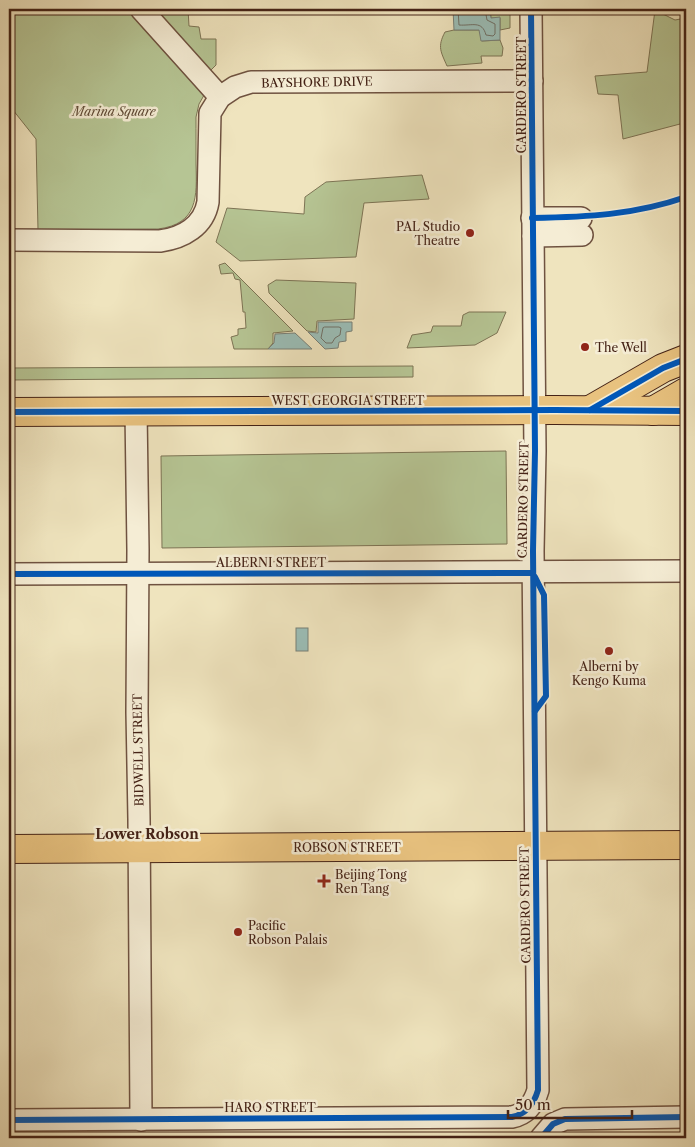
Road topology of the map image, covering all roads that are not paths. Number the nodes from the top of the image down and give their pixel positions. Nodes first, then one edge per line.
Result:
1 (141, 9) edge
2 (532, 9) edge
3 (532, 80) junction
4 (220, 97) junction
5 (582, 226) dead end
6 (532, 227) junction
7 (9, 240) edge
8 (686, 359) edge
9 (686, 392) edge
10 (535, 410) junction
11 (590, 410) junction
12 (136, 411) junction
13 (653, 411) junction
14 (686, 411) edge
15 (9, 412) edge
16 (686, 571) edge
17 (533, 573) junction
18 (9, 574) edge
19 (138, 574) junction
20 (686, 845) edge
21 (536, 846) junction
22 (139, 848) junction
23 (9, 849) edge
24 (529, 1109) joint
25 (686, 1117) edge
26 (9, 1120) edge
27 (141, 1120) junction
28 (544, 1133) edge

1 - 4 street
2 - 3 street, CARDERO STREET
3 - 4 street, BAYSHORE DRIVE
3 - 6 street, CARDERO STREET
4 - 7 street
5 - 6 street
6 - 10 street, CARDERO STREET
8 - 11 main road
9 - 13 main road
10 - 11 main road, WEST GEORGIA STREET
10 - 12 main road, WEST GEORGIA STREET
10 - 17 street, CARDERO STREET
11 - 13 main road, WEST GEORGIA STREET
12 - 15 main road, WEST GEORGIA STREET
12 - 19 street, BIDWELL STREET
13 - 14 main road, WEST GEORGIA STREET
16 - 17 street, ALBERNI STREET
17 - 19 street, ALBERNI STREET
17 - 21 street, CARDERO STREET
18 - 19 street, ALBERNI STREET
19 - 22 street, BIDWELL STREET
20 - 21 main road, ROBSON STREET
21 - 22 main road, ROBSON STREET
21 - 24 street, CARDERO STREET
22 - 23 main road, ROBSON STREET
22 - 27 street, BIDWELL STREET
24 - 27 street, HARO STREET
25 - 28 street
26 - 27 street, HARO STREET

